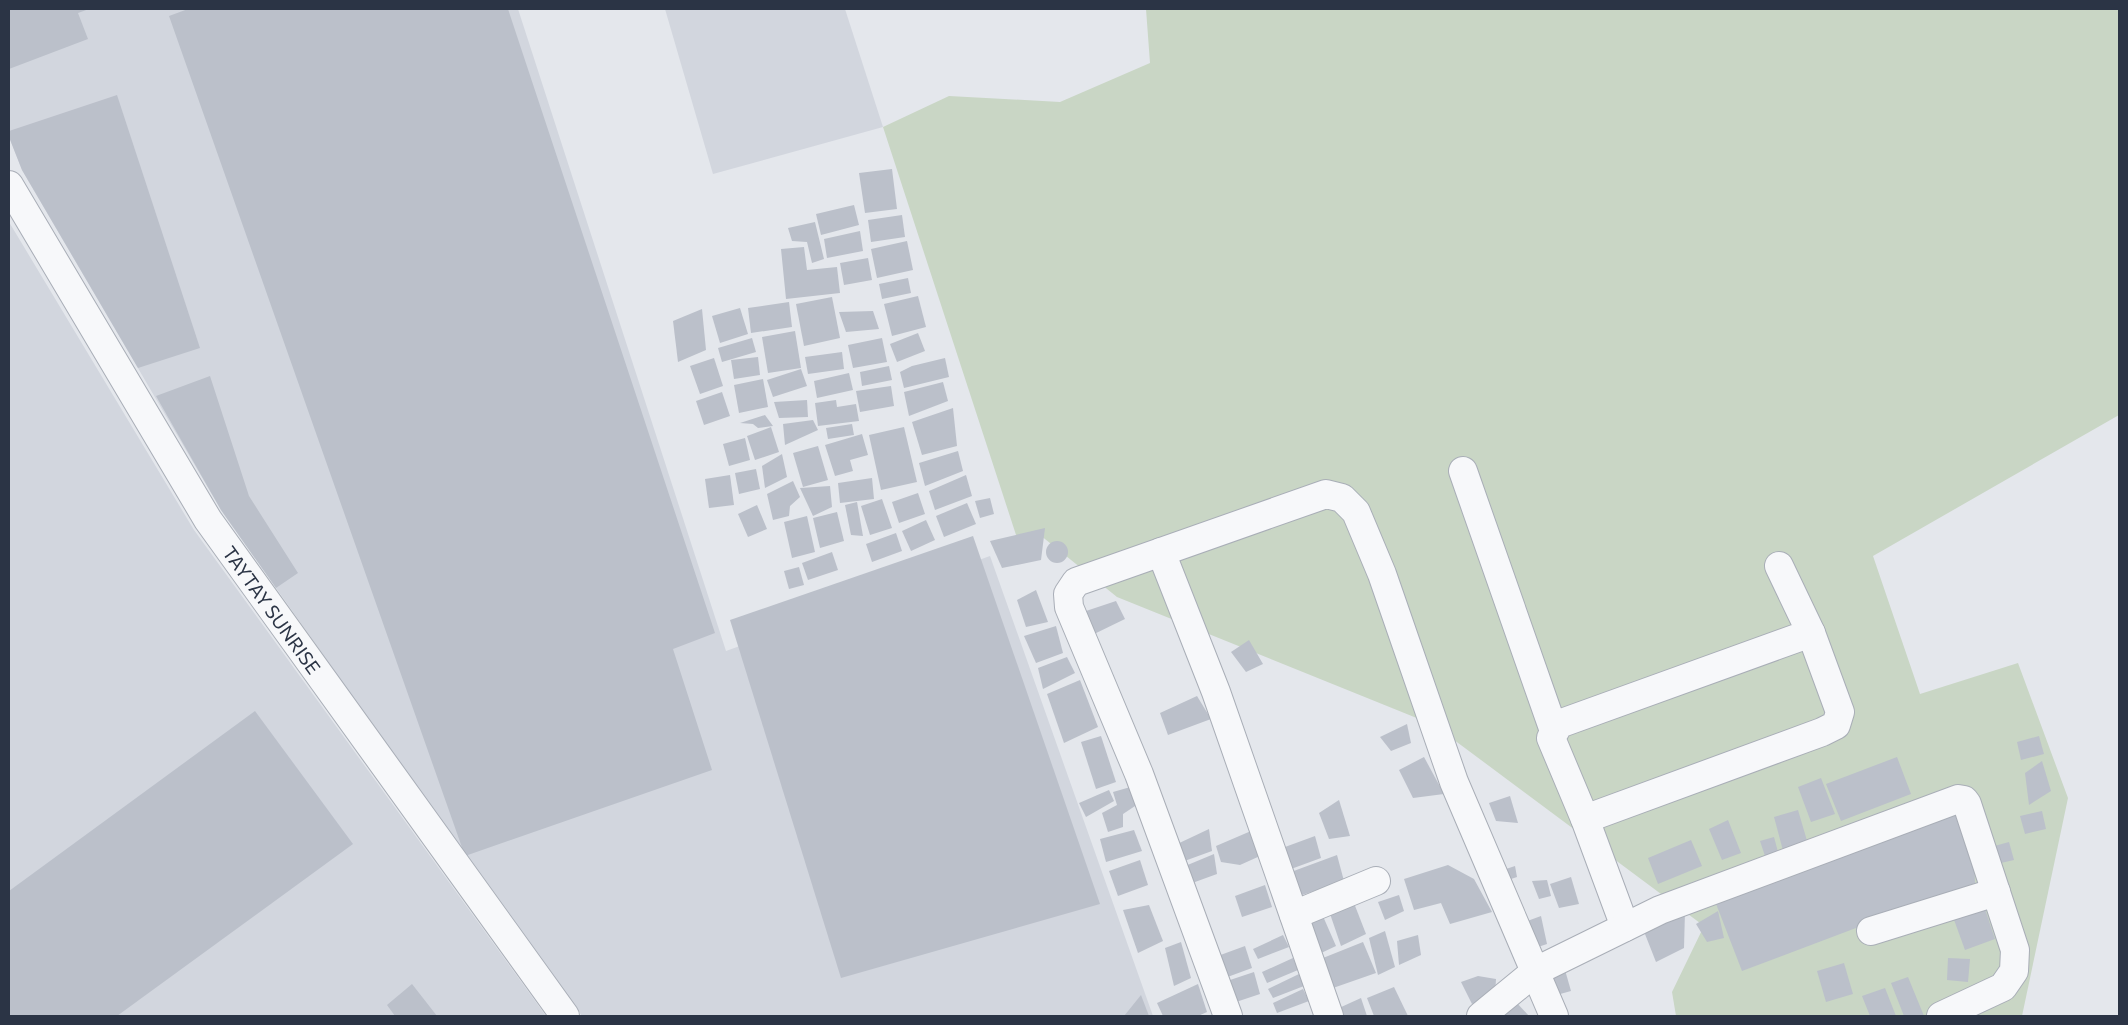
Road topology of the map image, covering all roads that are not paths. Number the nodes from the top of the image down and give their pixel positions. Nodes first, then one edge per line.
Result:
1 (9, 185) edge
2 (1463, 471) dead end
3 (1161, 552) junction
4 (1778, 566) dead end
5 (1811, 633) junction
6 (1554, 731) junction
7 (1585, 819) junction
8 (1376, 881) dead end
9 (1996, 892) junction
10 (1294, 915) junction
11 (1626, 927) junction
12 (1871, 930) dead end
13 (1536, 970) junction
14 (565, 1016) edge
15 (1228, 1016) edge
16 (1329, 1016) edge
17 (1481, 1016) edge
18 (1554, 1016) edge
19 (1941, 1016) edge

1 - 14 street, TAYTAY SUNRISE
2 - 6 street
3 - 10 street
3 - 13 street
3 - 15 street
4 - 5 street
5 - 6 street
5 - 7 street
6 - 7 street
7 - 11 street
8 - 10 street
9 - 11 street
9 - 12 street
9 - 19 street
10 - 16 street
11 - 13 street
13 - 17 street
13 - 18 street

